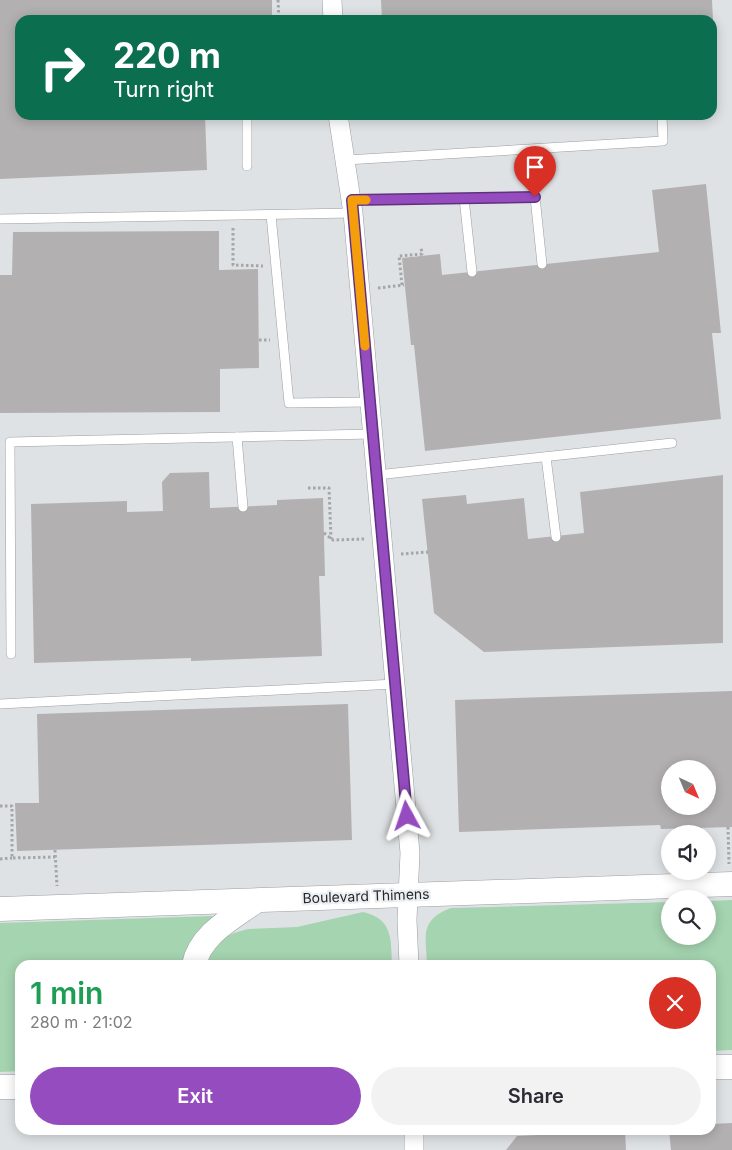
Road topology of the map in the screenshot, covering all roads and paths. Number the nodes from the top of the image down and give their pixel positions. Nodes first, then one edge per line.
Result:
1 (278, 0) edge
2 (332, 0) edge
3 (279, 15) edge
4 (333, 15) edge
5 (247, 120) edge
6 (339, 120) edge
7 (662, 120) edge
8 (346, 160) junction
9 (247, 166) dead end
10 (464, 198) junction
11 (353, 207) junction
12 (271, 215) junction
13 (0, 220) edge
14 (233, 228) dead end
15 (421, 247) dead end
16 (542, 264) dead end
17 (267, 266) dead end
18 (472, 272) dead end
19 (369, 289) dead end
20 (259, 340) dead end
21 (273, 340) dead end
22 (370, 402) junction
23 (373, 434) junction
24 (237, 436) junction
25 (672, 443) dead end
26 (546, 457) junction
27 (377, 474) junction
28 (308, 488) dead end
29 (243, 506) dead end
30 (324, 533) dead end
31 (556, 537) dead end
32 (331, 539) junction
33 (364, 539) dead end
34 (428, 552) dead end
35 (397, 554) dead end
36 (11, 654) dead end
37 (395, 684) junction
38 (0, 704) edge
39 (0, 806) edge
40 (728, 827) dead end
41 (730, 834) edge
42 (55, 850) dead end
43 (55, 857) junction
44 (0, 858) edge
45 (12, 858) junction
46 (730, 875) edge
47 (57, 888) dead end
48 (409, 894) junction
49 (256, 901) junction
50 (0, 909) edge
51 (195, 960) edge
52 (409, 960) edge
53 (716, 1067) edge
54 (732, 1067) edge
55 (15, 1087) edge
56 (0, 1088) edge
57 (414, 1135) edge
58 (414, 1150) edge

1 - 3 path
2 - 4 street
5 - 9 lane
6 - 8 street
7 - 8 lane
8 - 11 street
10 - 11 lane
10 - 16 lane
10 - 18 lane
11 - 12 lane
11 - 22 street
12 - 13 lane
12 - 22 lane
14 - 17 path
15 - 19 path
20 - 21 path
22 - 23 street
23 - 24 lane
23 - 27 street
24 - 29 lane
24 - 36 lane
25 - 26 lane
26 - 27 lane
26 - 31 lane
27 - 37 street
28 - 32 path
30 - 32 path
32 - 33 path
34 - 35 path
37 - 38 lane
37 - 48 street
39 - 45 path
40 - 41 path
41 - 46 path
42 - 43 path
43 - 45 path
43 - 47 path
44 - 45 path
46 - 48 street, Boulevard Thimens
48 - 49 street, Boulevard Thimens
48 - 52 street
49 - 50 street, Boulevard Thimens
49 - 51 street
53 - 54 street
55 - 56 street
57 - 58 street

